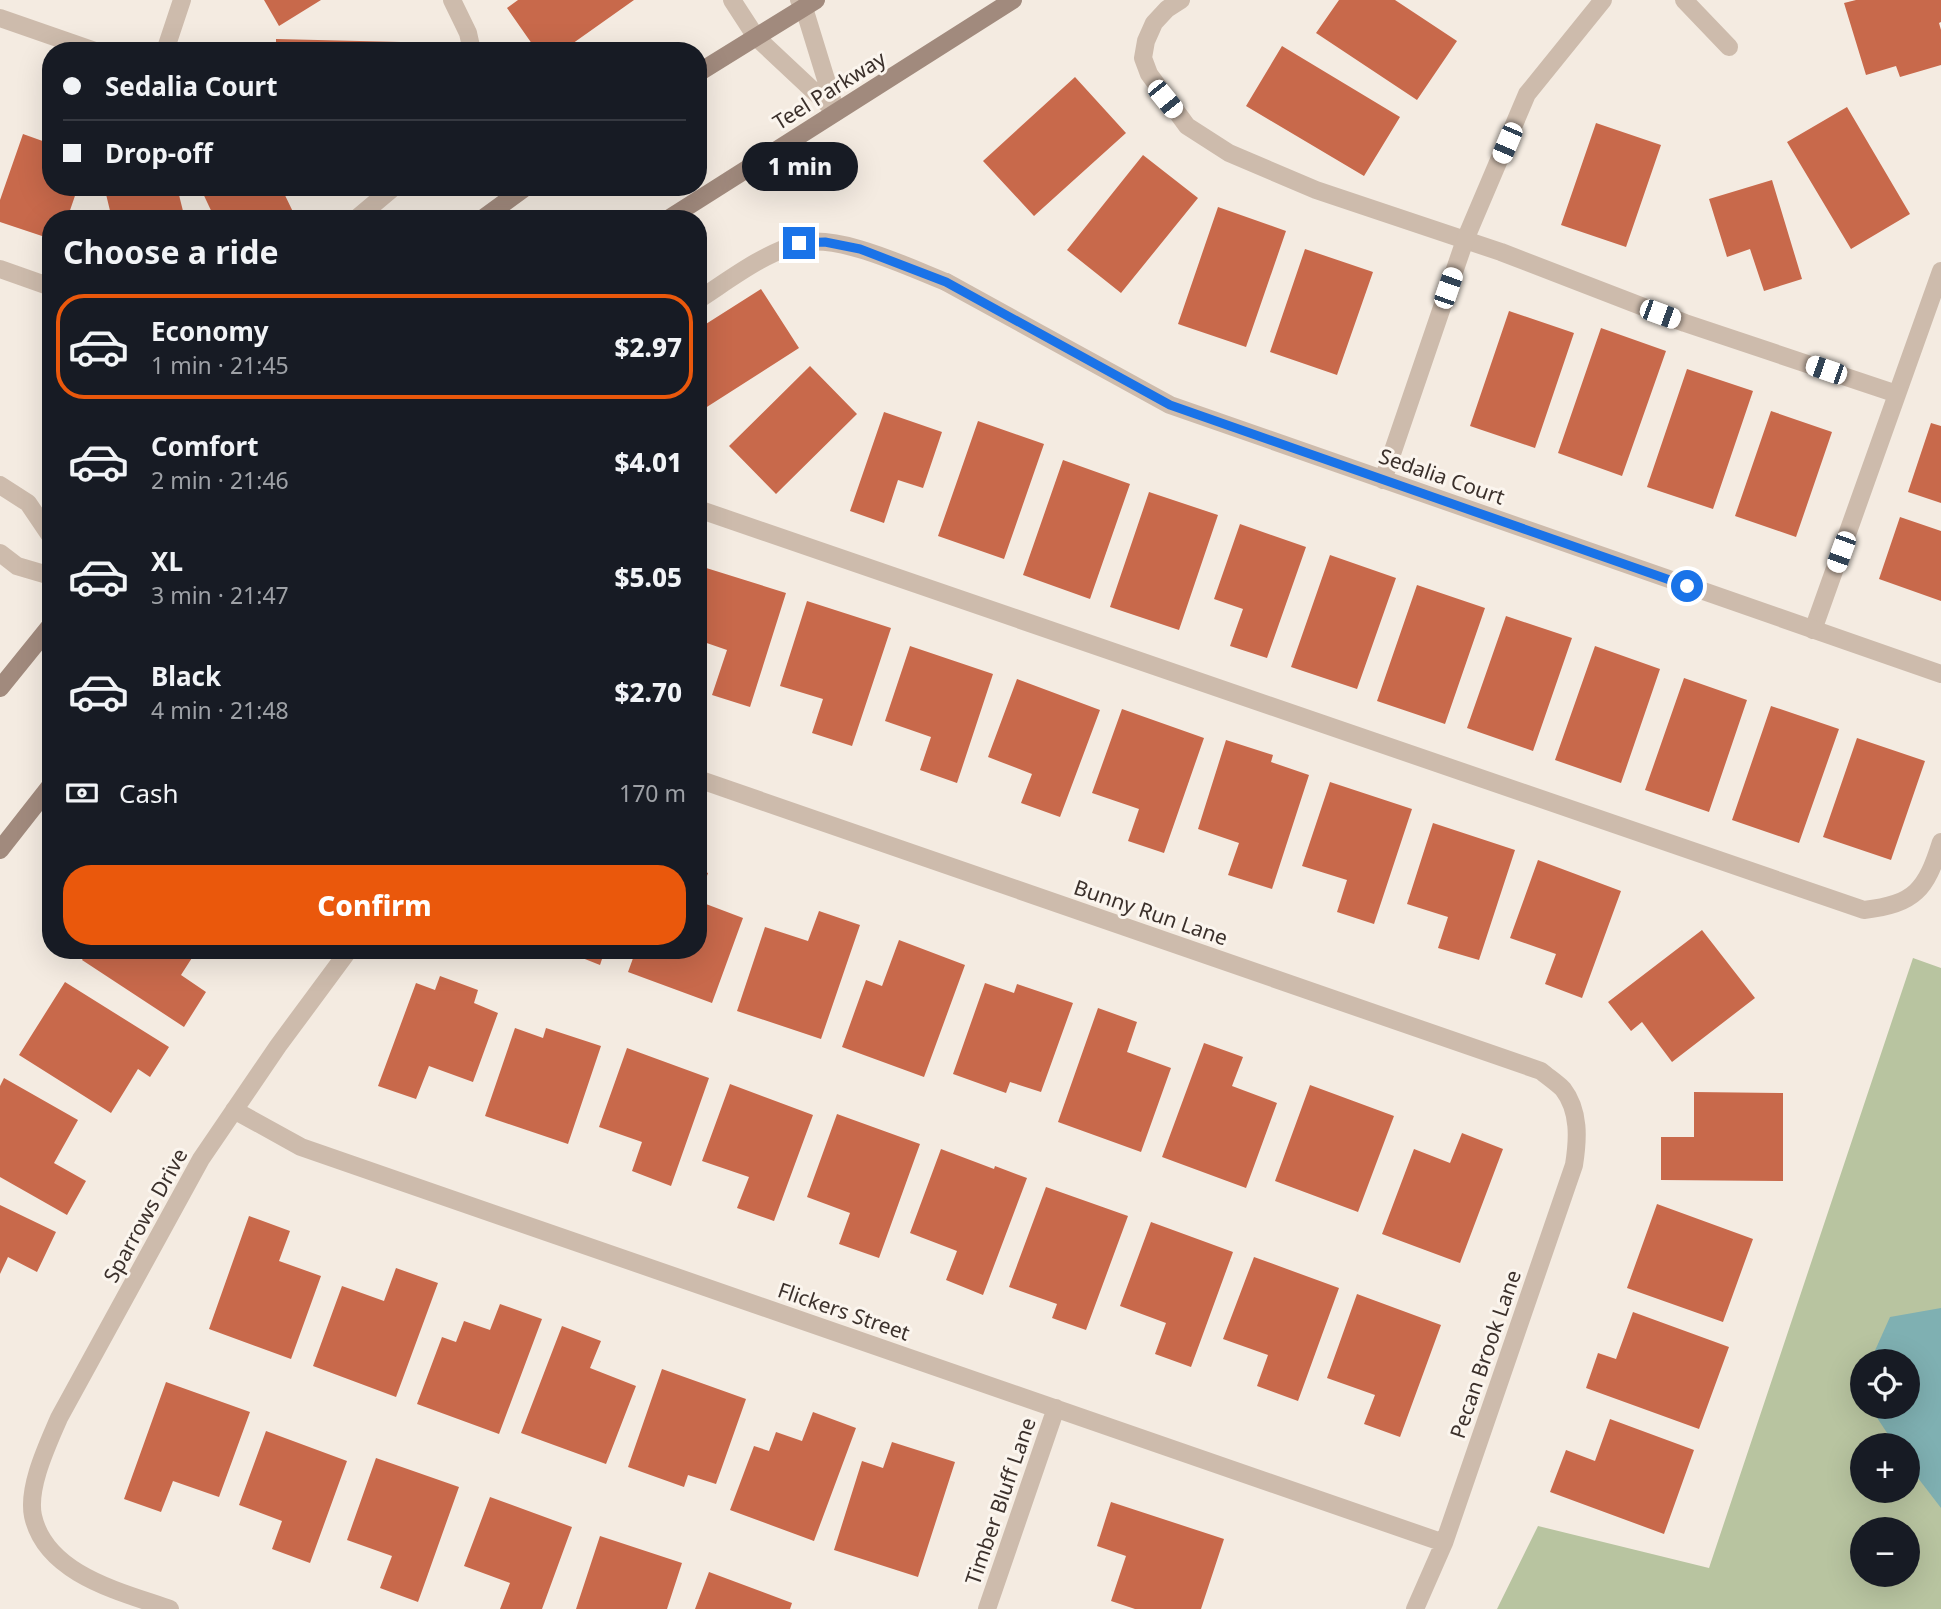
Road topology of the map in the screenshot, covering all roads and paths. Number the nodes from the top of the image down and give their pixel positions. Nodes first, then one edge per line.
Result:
1 (182, 0) edge
2 (452, 0) edge
3 (732, 0) edge
4 (1013, 0) edge
5 (1181, 0) edge
6 (1603, 0) edge
7 (1684, 0) edge
8 (807, 3) edge
9 (0, 18) edge
10 (756, 37) junction
11 (69, 42) edge
12 (168, 42) edge
13 (470, 42) edge
14 (1729, 47) dead end
15 (707, 67) edge
16 (836, 112) junction
17 (707, 194) edge
18 (383, 196) edge
19 (514, 196) edge
20 (704, 196) edge
21 (367, 210) edge
22 (494, 210) edge
23 (682, 210) edge
24 (1465, 240) junction
25 (0, 269) edge
26 (1941, 271) edge
27 (42, 284) edge
28 (707, 294) edge
29 (1897, 394) junction
30 (1382, 480) junction
31 (0, 485) edge
32 (707, 512) edge
33 (42, 524) edge
34 (0, 553) edge
35 (42, 573) edge
36 (1813, 630) junction
37 (42, 636) edge
38 (1941, 674) edge
39 (0, 688) edge
40 (707, 782) edge
41 (42, 796) edge
42 (1941, 842) edge
43 (0, 850) edge
44 (342, 959) edge
45 (234, 1110) junction
46 (1573, 1110) joint
47 (1056, 1408) junction
48 (1444, 1543) junction
49 (170, 1609) edge
50 (987, 1609) edge
51 (1415, 1609) edge

1 - 12 street
2 - 13 street
3 - 10 street
4 - 16 main road, Teel Parkway
5 - 24 street
6 - 24 street
7 - 14 street
8 - 10 main road
8 - 16 street
9 - 11 street
10 - 15 main road
10 - 16 street
16 - 17 main road, Teel Parkway
18 - 21 street
19 - 22 main road
20 - 23 main road, Teel Parkway
24 - 29 street
24 - 30 street
25 - 27 street
26 - 29 street
28 - 30 street, Sedalia Court
29 - 36 street
30 - 36 street, Sedalia Court
31 - 33 street
32 - 42 street
34 - 35 street
36 - 38 street, Sedalia Court
37 - 39 main road
40 - 46 street, Bunny Run Lane
41 - 43 main road
44 - 45 street, Sparrows Drive
45 - 47 street, Flickers Street
45 - 49 street, Sparrows Drive
46 - 48 street, Pecan Brook Lane
47 - 48 street, Flickers Street
47 - 50 street, Timber Bluff Lane
48 - 51 street, Pecan Brook Lane

